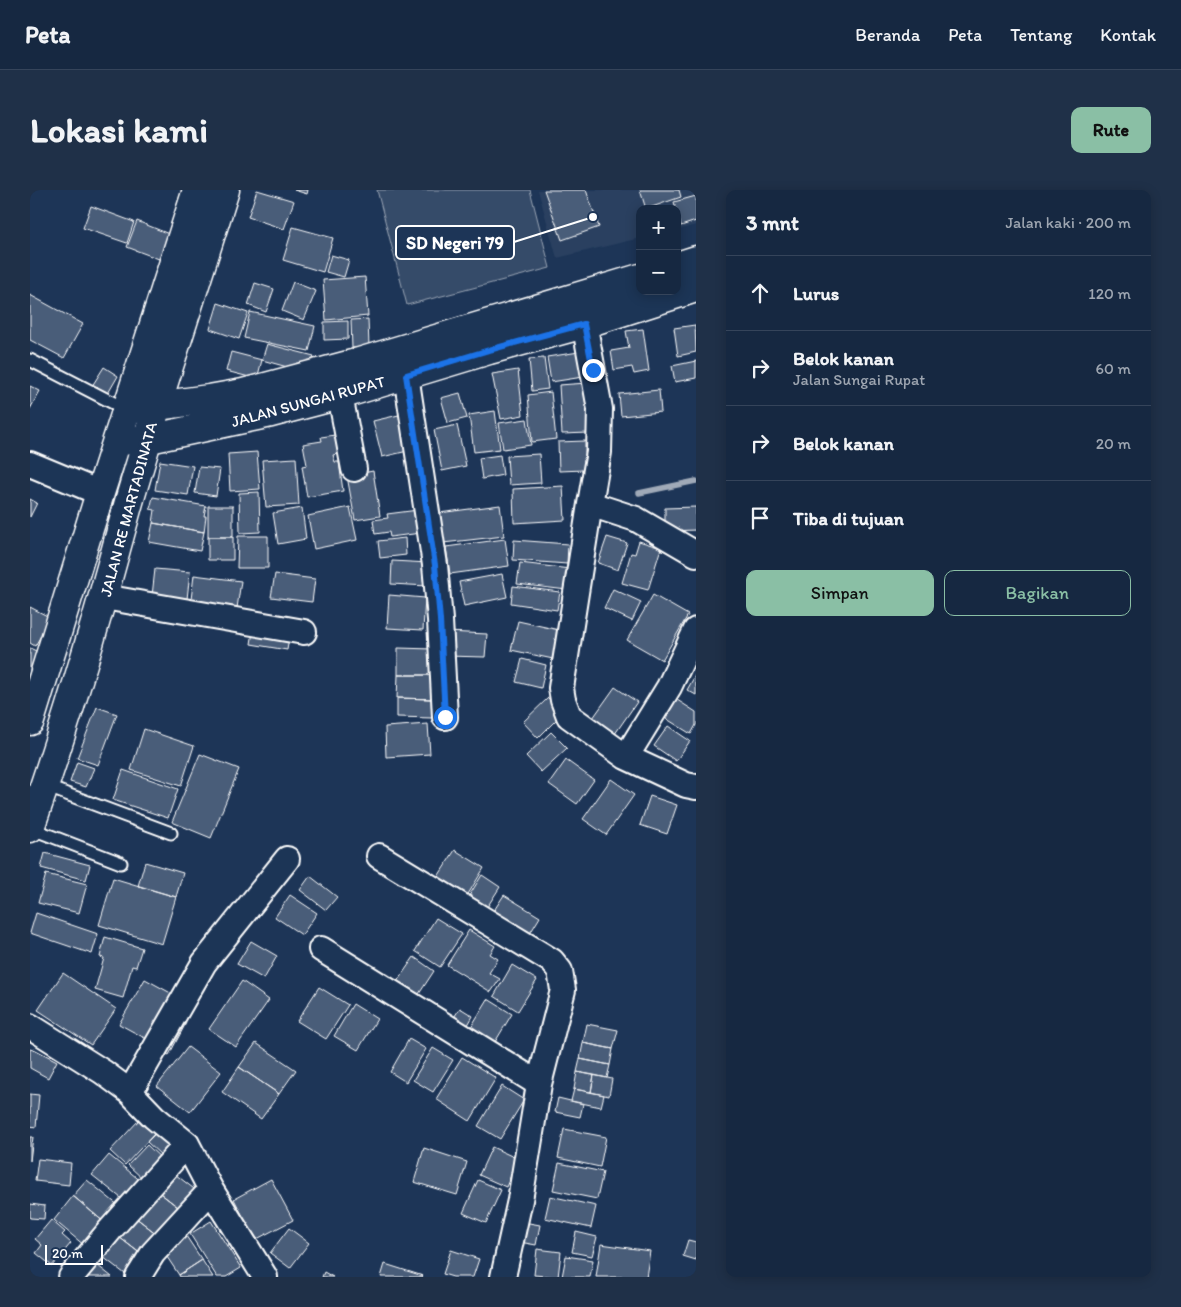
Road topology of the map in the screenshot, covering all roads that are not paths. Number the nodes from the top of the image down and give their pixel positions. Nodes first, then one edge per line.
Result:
1 (198, 190) edge
2 (225, 190) edge
3 (696, 260) edge
4 (681, 265) edge
5 (636, 279) edge
6 (696, 288) edge
7 (579, 296) junction
8 (584, 324) junction
9 (30, 360) edge
10 (406, 375) junction
11 (340, 395) junction
12 (156, 407) junction
13 (127, 410) junction
14 (149, 439) junction
15 (118, 441) junction
16 (30, 464) edge
17 (354, 469) dead end
18 (100, 493) junction
19 (590, 504) junction
20 (696, 554) edge
21 (104, 597) junction
22 (696, 630) edge
23 (304, 632) dead end
24 (445, 717) dead end
25 (30, 721) edge
26 (626, 757) junction
27 (45, 786) junction
28 (696, 787) edge
29 (30, 828) edge
30 (171, 833) dead end
31 (379, 856) dead end
32 (287, 859) dead end
33 (121, 863) dead end
34 (321, 949) dead end
35 (30, 1026) edge
36 (539, 1084) junction
37 (130, 1092) junction
38 (187, 1144) junction
39 (211, 1190) junction
40 (71, 1277) edge
41 (138, 1277) edge
42 (265, 1277) edge
43 (503, 1277) edge

1 - 13 main road, JALAN RE MARTADINATA
2 - 12 main road, JALAN RE MARTADINATA
3 - 4 main road
5 - 7 main road, JALAN SUNGAI RUPAT
6 - 8 main road, JALAN SUNGAI RUPAT
7 - 8 street
7 - 12 main road, JALAN SUNGAI RUPAT
8 - 10 main road, JALAN SUNGAI RUPAT
8 - 19 street
9 - 13 lane
10 - 11 main road, JALAN SUNGAI RUPAT
10 - 24 street
11 - 14 main road, JALAN SUNGAI RUPAT
11 - 17 street
12 - 13 main road, JALAN SUNGAI RUPAT
12 - 14 main road, JALAN RE MARTADINATA
13 - 15 main road, JALAN RE MARTADINATA
14 - 15 main road, JALAN SUNGAI RUPAT
14 - 21 main road, JALAN RE MARTADINATA
15 - 18 main road, JALAN RE MARTADINATA
16 - 18 street
18 - 25 main road, JALAN RE MARTADINATA
19 - 20 street
19 - 26 street
21 - 23 street
21 - 27 main road, JALAN RE MARTADINATA
22 - 26 street
26 - 28 street
27 - 29 main road, JALAN RE MARTADINATA
27 - 30 lane
29 - 33 lane
31 - 36 street
32 - 37 street
34 - 36 street
35 - 37 street
36 - 43 street
37 - 38 street
38 - 39 street
38 - 40 street
39 - 41 street
39 - 42 street

